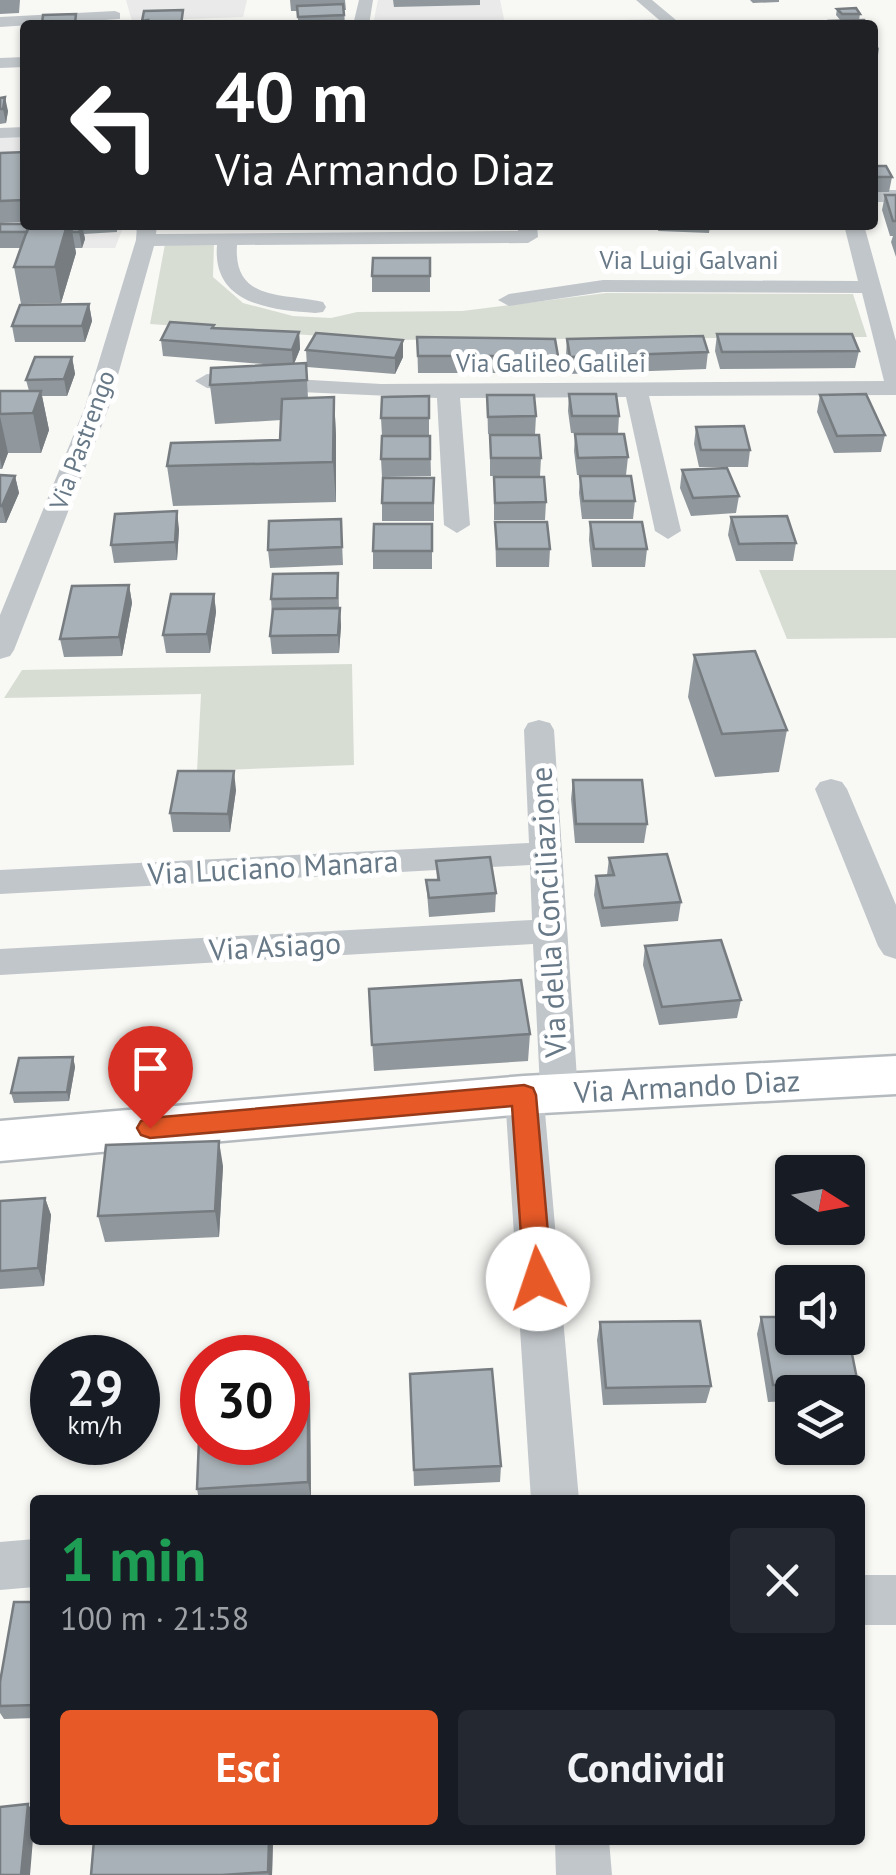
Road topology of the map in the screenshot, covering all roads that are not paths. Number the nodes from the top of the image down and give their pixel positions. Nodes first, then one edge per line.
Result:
1 (643, 0) edge
2 (115, 14) edge
3 (29, 20) edge
4 (668, 20) edge
5 (527, 230) edge
6 (855, 230) edge
7 (147, 233) edge
8 (228, 239) junction
9 (870, 287) junction
10 (509, 300) dead end
11 (315, 307) dead end
12 (207, 381) edge
13 (896, 386) edge
14 (448, 390) junction
15 (636, 390) junction
16 (457, 526) dead end
17 (668, 531) dead end
18 (0, 650) edge
19 (538, 730) dead end
20 (831, 789) dead end
21 (546, 853) junction
22 (0, 882) edge
23 (550, 931) junction
24 (896, 946) edge
25 (0, 962) edge
26 (896, 1075) edge
27 (541, 1094) junction
28 (0, 1141) edge
29 (555, 1495) edge
30 (30, 1563) edge
31 (0, 1566) edge
32 (865, 1600) edge
33 (896, 1600) edge
34 (582, 1845) edge
35 (584, 1875) edge

1 - 4 street
2 - 3 street
5 - 8 street
6 - 9 street
7 - 8 street
7 - 18 street, Via Pastrengo
8 - 11 street
9 - 10 street, Via Luigi Galvani
9 - 13 street
12 - 14 street, Via Galileo Galilei
13 - 15 street, Via Galileo Galilei
14 - 15 street, Via Galileo Galilei
14 - 16 street
15 - 17 street
19 - 21 street, Via della Conciliazione
20 - 24 street
21 - 22 street, Via Luciano Manara
21 - 23 street, Via della Conciliazione
23 - 25 street, Via Asiago
23 - 27 street, Via della Conciliazione
26 - 27 main road, Via Armando Diaz
27 - 28 main road, Via Armando Diaz
27 - 29 street, Via della Conciliazione
30 - 31 street
32 - 33 street
34 - 35 street

